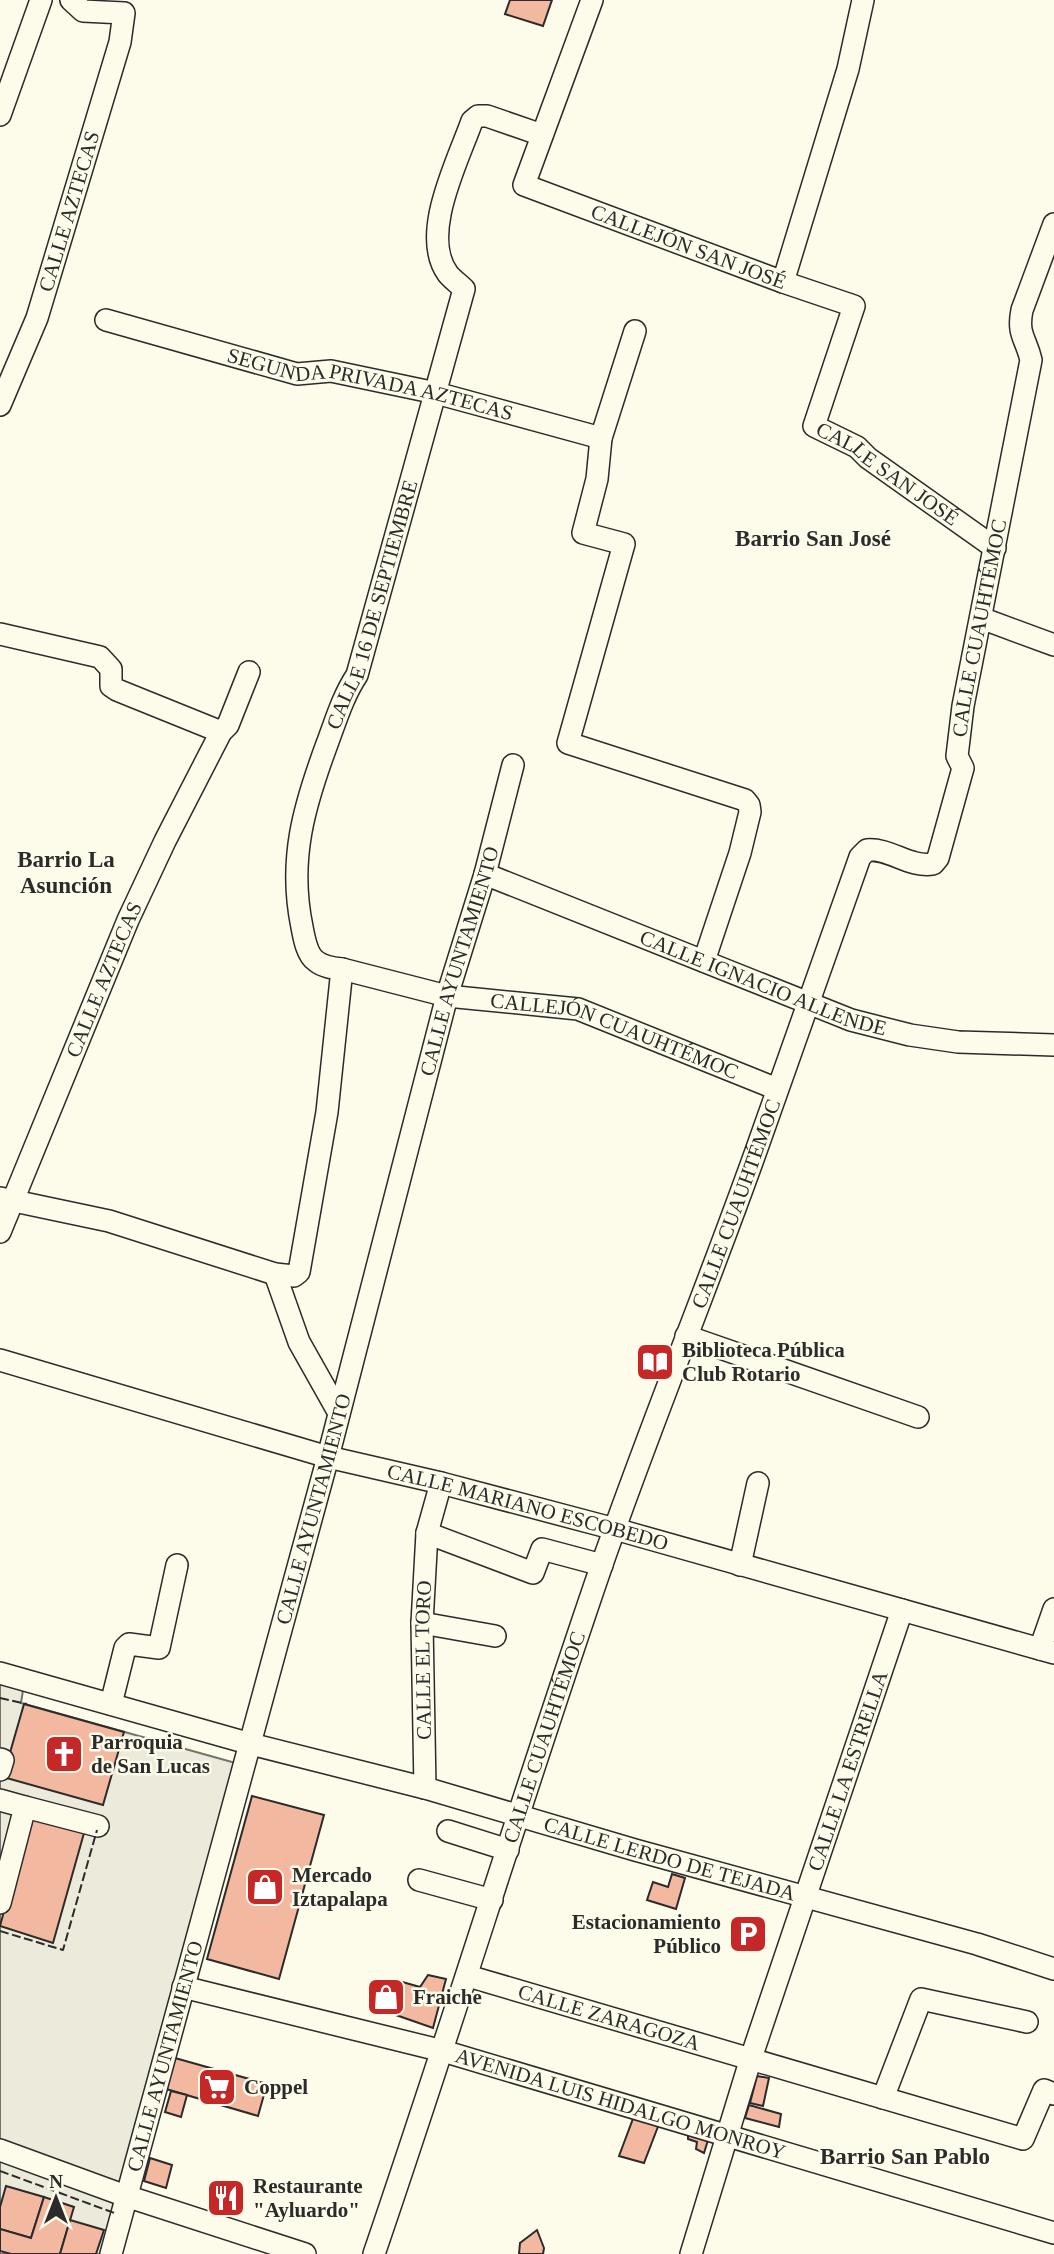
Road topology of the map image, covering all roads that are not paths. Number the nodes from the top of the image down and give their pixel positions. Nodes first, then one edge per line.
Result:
1 (41, 0) edge
2 (71, 0) edge
3 (592, 0) edge
4 (863, 0) edge
5 (0, 113) edge
6 (542, 135) junction
7 (1054, 224) edge
8 (783, 282) junction
9 (854, 306) joint
10 (106, 320) dead end
11 (635, 331) dead end
12 (436, 393) junction
13 (0, 405) edge
14 (601, 438) junction
15 (995, 548) junction
16 (981, 618) junction
17 (0, 634) edge
18 (1054, 645) edge
19 (249, 672) dead end
20 (221, 732) junction
21 (513, 765) dead end
22 (485, 874) junction
23 (704, 961) junction
24 (342, 969) junction
25 (447, 996) junction
26 (808, 1004) junction
27 (1054, 1045) edge
28 (777, 1089) junction
29 (7, 1199) edge
30 (0, 1232) edge
31 (275, 1274) junction
32 (687, 1336) junction
33 (0, 1360) edge
34 (339, 1413) junction
35 (918, 1417) dead end
36 (328, 1457) junction
37 (441, 1483) junction
38 (758, 1483) dead end
39 (615, 1530) junction
40 (427, 1533) junction
41 (602, 1564) junction
42 (740, 1564) junction
43 (177, 1565) dead end
44 (1054, 1609) edge
45 (902, 1610) junction
46 (422, 1623) junction
47 (495, 1636) dead end
48 (1047, 1651) edge
49 (0, 1673) edge
50 (111, 1704) junction
51 (251, 1744) junction
52 (0, 1759) edge
53 (0, 1770) edge
54 (425, 1788) junction
55 (0, 1800) edge
56 (25, 1807) junction
57 (517, 1816) junction
58 (98, 1826) dead end
59 (449, 1831) dead end
60 (508, 1850) junction
61 (419, 1880) dead end
62 (805, 1898) junction
63 (492, 1900) junction
64 (0, 1903) edge
65 (1054, 1969) edge
66 (468, 1976) junction
67 (183, 1987) junction
68 (1027, 2022) dead end
69 (443, 2051) junction
70 (751, 2058) junction
71 (1054, 2094) edge
72 (883, 2098) junction
73 (726, 2136) junction
74 (0, 2151) edge
75 (127, 2196) junction
76 (1054, 2233) edge
77 (111, 2254) edge
78 (305, 2254) edge
79 (374, 2254) edge
80 (691, 2254) edge

1 - 5 street
2 - 13 street, CALLE AZTECAS
3 - 6 street
4 - 8 street
6 - 8 street, CALLEJÓN SAN JOSÉ
6 - 12 street, CALLE 16 DE SEPTIEMBRE
7 - 15 street, CALLE CUAUHTÉMOC
8 - 9 street, CALLEJÓN SAN JOSÉ
9 - 15 street, CALLE SAN JOSÉ
10 - 12 street, SEGUNDA PRIVADA AZTECAS
11 - 14 street
12 - 14 street, SEGUNDA PRIVADA AZTECAS
12 - 24 street, CALLE 16 DE SEPTIEMBRE
14 - 23 street
15 - 16 street, CALLE CUAUHTÉMOC
16 - 18 street
16 - 26 street, CALLE CUAUHTÉMOC
17 - 20 street
19 - 20 street, CALLE AZTECAS
20 - 29 street, CALLE AZTECAS
21 - 22 street, CALLE AYUNTAMIENTO
22 - 23 street, CALLE IGNACIO ALLENDE
22 - 25 street, CALLE AYUNTAMIENTO
23 - 26 street, CALLE IGNACIO ALLENDE
24 - 25 street, CALLE 16 DE SEPTIEMBRE
24 - 31 street
25 - 28 street, CALLEJÓN CUAUHTÉMOC
25 - 34 street, CALLE AYUNTAMIENTO
26 - 27 street, CALLE IGNACIO ALLENDE
26 - 28 street, CALLE CUAUHTÉMOC
28 - 32 street, CALLE CUAUHTÉMOC
29 - 30 street, CALLE AZTECAS
29 - 31 street
31 - 34 street
32 - 35 street
32 - 39 street, CALLE CUAUHTÉMOC
33 - 36 street, CALLE MARIANO ESCOBEDO
34 - 36 street, CALLE AYUNTAMIENTO
36 - 37 street, CALLE MARIANO ESCOBEDO
36 - 51 street, CALLE AYUNTAMIENTO
37 - 39 street, CALLE MARIANO ESCOBEDO
37 - 40 street, CALLE EL TORO
38 - 42 street
39 - 41 street, CALLE CUAUHTÉMOC
39 - 42 street, CALLE MARIANO ESCOBEDO
40 - 41 street
40 - 46 street, CALLE EL TORO
41 - 57 street, CALLE CUAUHTÉMOC
42 - 45 street, CALLE MARIANO ESCOBEDO
43 - 50 street
44 - 48 street
45 - 48 street, CALLE MARIANO ESCOBEDO
45 - 62 street, CALLE LA ESTRELLA
46 - 47 street
46 - 54 street, CALLE EL TORO
49 - 50 street, CALLE LERDO DE TEJADA
50 - 51 street, CALLE LERDO DE TEJADA
51 - 54 street, CALLE LERDO DE TEJADA
51 - 67 street, CALLE AYUNTAMIENTO
52 - 53 street
54 - 57 street, CALLE LERDO DE TEJADA
55 - 56 street
56 - 58 street
56 - 64 street
57 - 60 street, CALLE CUAUHTÉMOC
57 - 62 street, CALLE LERDO DE TEJADA
59 - 60 street
60 - 63 street, CALLE CUAUHTÉMOC
61 - 63 street
62 - 65 street, CALLE LERDO DE TEJADA
62 - 70 street, CALLE LA ESTRELLA
63 - 66 street, CALLE CUAUHTÉMOC
66 - 69 street, CALLE CUAUHTÉMOC
66 - 70 street, CALLE ZARAGOZA
67 - 69 street, AVENIDA LUIS HIDALGO MONROY
67 - 75 street, CALLE AYUNTAMIENTO
68 - 72 street
69 - 73 street, AVENIDA LUIS HIDALGO MONROY
69 - 79 street, CALLE CUAUHTÉMOC
70 - 72 street, CALLE ZARAGOZA
70 - 73 street, CALLE LA ESTRELLA
71 - 72 street, CALLE ZARAGOZA
73 - 76 street, AVENIDA LUIS HIDALGO MONROY
73 - 80 street, CALLE LA ESTRELLA
74 - 75 street
75 - 77 street, CALLE AYUNTAMIENTO
75 - 78 street

